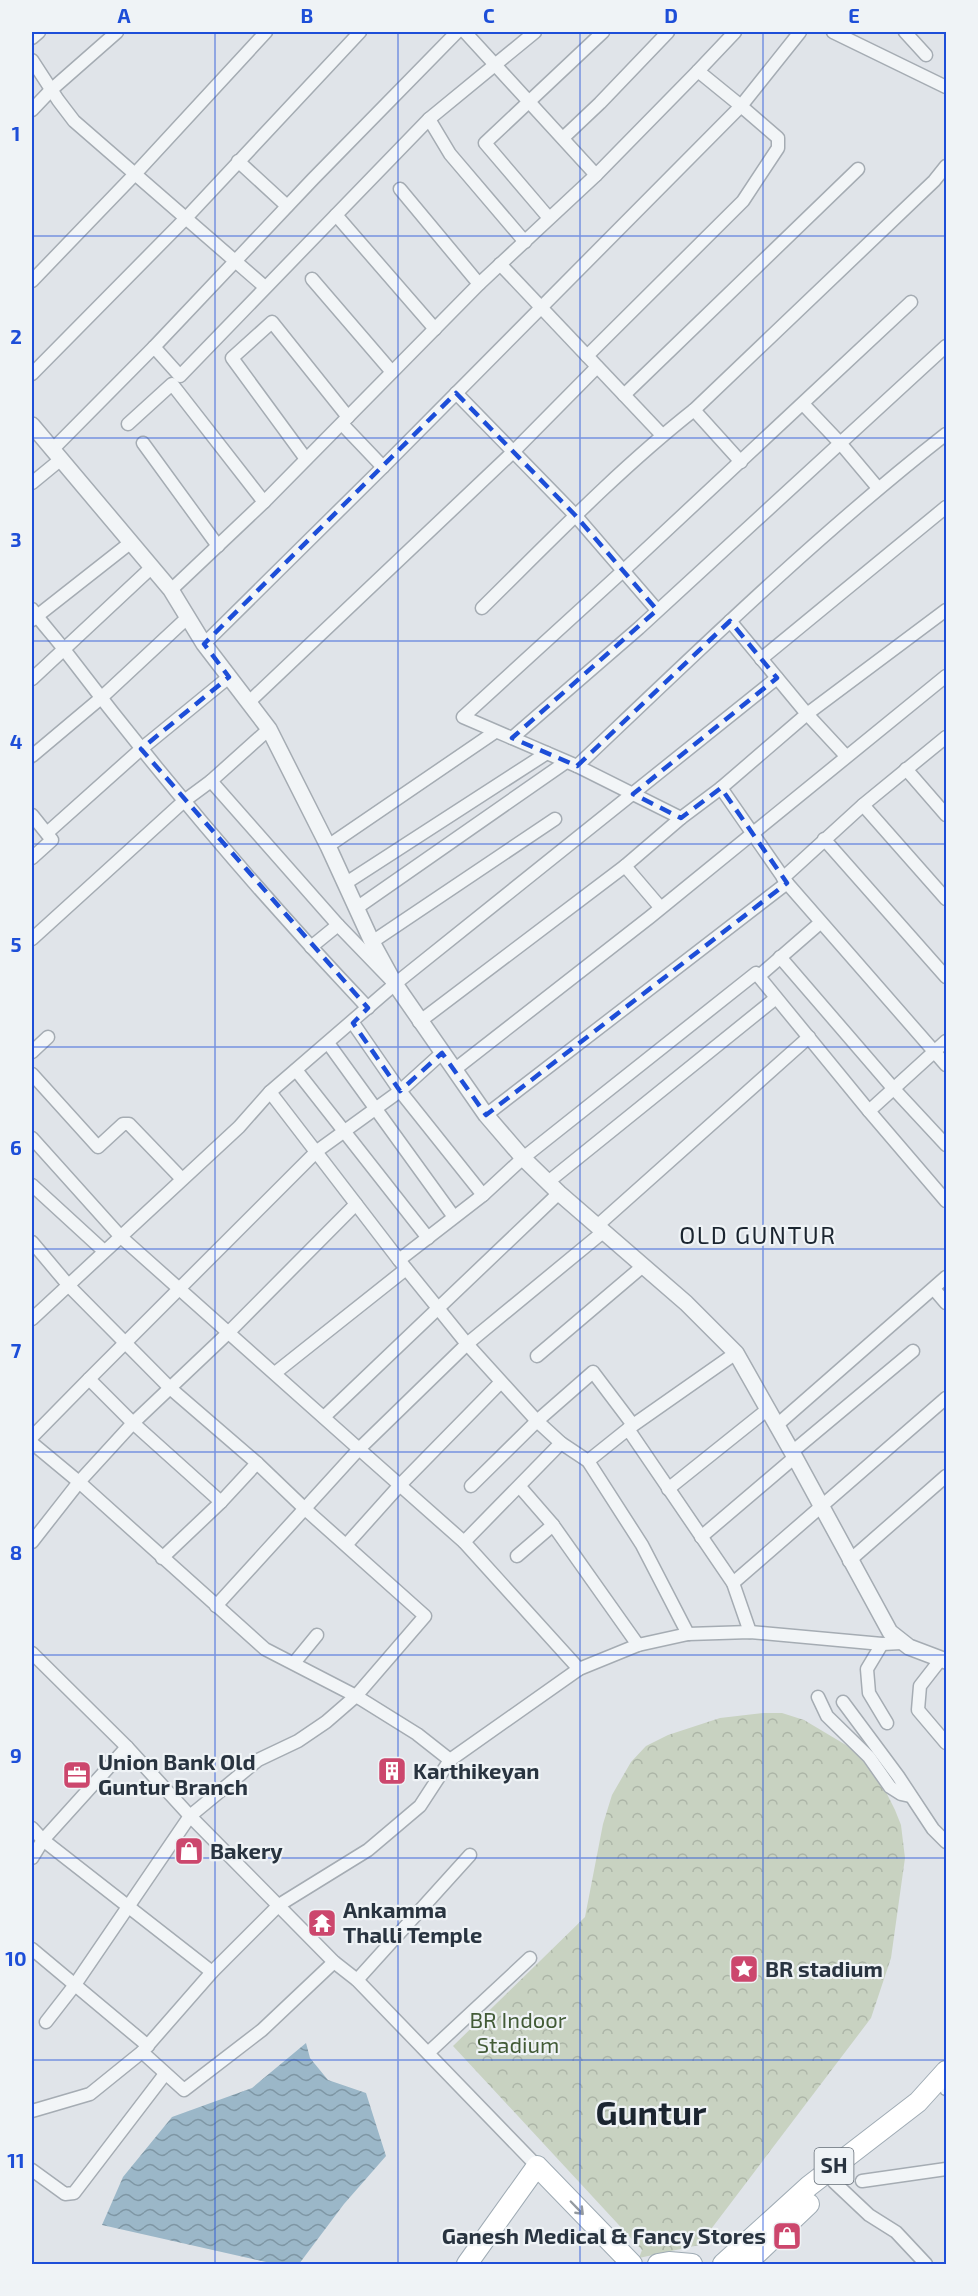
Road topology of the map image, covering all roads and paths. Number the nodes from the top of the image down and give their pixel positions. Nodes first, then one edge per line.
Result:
1 (39, 32) edge
2 (117, 32) edge
3 (266, 32) edge
4 (360, 32) edge
5 (457, 32) edge
6 (465, 32) edge
7 (535, 32) edge
8 (603, 32) edge
9 (668, 32) edge
10 (735, 32) edge
11 (800, 32) edge
12 (833, 32) edge
13 (905, 32) edge
14 (32, 38) edge
15 (926, 55) dead end
16 (32, 60) edge
17 (495, 66) junction
18 (698, 71) junction
19 (946, 87) edge
20 (51, 90) junction
21 (530, 100) junction
22 (741, 106) junction
23 (32, 110) edge
24 (429, 119) junction
25 (563, 138) junction
26 (238, 161) junction
27 (946, 166) edge
28 (858, 169) dead end
29 (135, 174) junction
30 (596, 175) junction
31 (400, 189) dead end
32 (287, 206) junction
33 (336, 214) junction
34 (186, 218) junction
35 (549, 218) junction
36 (525, 242) junction
37 (235, 261) junction
38 (500, 264) junction
39 (312, 279) dead end
40 (32, 281) edge
41 (479, 284) junction
42 (265, 287) junction
43 (910, 302) dead end
44 (542, 307) junction
45 (435, 328) junction
46 (946, 346) edge
47 (154, 347) junction
48 (587, 356) junction
49 (597, 367) junction
50 (392, 372) junction
51 (32, 374) edge
52 (176, 380) junction
53 (456, 393) junction
54 (624, 394) junction
55 (803, 404) junction
56 (694, 410) junction
57 (345, 421) junction
58 (128, 424) dead end
59 (34, 434) edge
60 (946, 434) edge
61 (662, 435) junction
62 (143, 442) dead end
63 (841, 444) junction
64 (514, 451) junction
65 (56, 455) junction
66 (306, 459) junction
67 (741, 462) junction
68 (383, 467) junction
69 (32, 483) edge
70 (878, 488) junction
71 (264, 502) junction
72 (946, 507) edge
73 (576, 515) junction
74 (130, 543) junction
75 (218, 546) junction
76 (152, 567) junction
77 (624, 570) junction
78 (171, 590) junction
79 (482, 608) dead end
80 (657, 610) junction
81 (946, 610) edge
82 (33, 616) edge
83 (187, 618) junction
84 (730, 621) junction
85 (204, 644) junction
86 (64, 648) junction
87 (761, 658) junction
88 (946, 676) edge
89 (229, 677) junction
90 (777, 678) junction
91 (32, 679) edge
92 (100, 698) junction
93 (249, 702) junction
94 (807, 714) junction
95 (268, 729) junction
96 (495, 732) junction
97 (946, 737) edge
98 (512, 738) junction
99 (141, 749) junction
100 (547, 753) junction
101 (32, 756) edge
102 (846, 756) junction
103 (571, 764) junction
104 (906, 769) junction
105 (211, 781) junction
106 (721, 788) junction
107 (633, 794) junction
108 (184, 801) junction
109 (863, 805) junction
110 (32, 815) edge
111 (946, 815) edge
112 (681, 818) junction
113 (555, 819) dead end
114 (47, 833) junction
115 (751, 833) junction
116 (824, 839) junction
117 (328, 846) junction
118 (32, 858) edge
119 (625, 866) junction
120 (785, 880) junction
121 (346, 883) junction
122 (946, 899) edge
123 (660, 907) junction
124 (358, 908) junction
125 (820, 923) junction
126 (338, 925) junction
127 (32, 939) edge
128 (372, 942) junction
129 (311, 947) junction
130 (780, 957) junction
131 (759, 976) junction
132 (946, 977) edge
133 (395, 984) junction
134 (776, 998) junction
135 (368, 1008) junction
136 (419, 1022) junction
137 (352, 1023) junction
138 (48, 1037) dead end
139 (809, 1037) junction
140 (946, 1041) edge
141 (328, 1043) junction
142 (32, 1052) edge
143 (934, 1052) junction
144 (442, 1053) junction
145 (946, 1065) edge
146 (296, 1070) junction
147 (454, 1070) junction
148 (32, 1074) edge
149 (893, 1088) junction
150 (400, 1090) junction
151 (270, 1092) junction
152 (375, 1108) junction
153 (869, 1111) junction
154 (486, 1115) junction
155 (344, 1132) junction
156 (32, 1138) edge
157 (946, 1145) edge
158 (317, 1151) junction
159 (523, 1158) junction
160 (182, 1179) junction
161 (32, 1185) edge
162 (554, 1187) junction
163 (483, 1195) junction
164 (946, 1201) edge
165 (356, 1204) junction
166 (454, 1217) junction
167 (600, 1229) junction
168 (121, 1237) junction
169 (428, 1238) junction
170 (32, 1242) edge
171 (104, 1251) junction
172 (402, 1265) junction
173 (644, 1266) junction
174 (946, 1276) edge
175 (69, 1286) junction
176 (181, 1288) junction
177 (934, 1289) junction
178 (946, 1302) edge
179 (439, 1310) junction
180 (32, 1319) edge
181 (228, 1333) junction
182 (125, 1343) junction
183 (467, 1344) junction
184 (913, 1351) dead end
185 (735, 1353) junction
186 (537, 1356) dead end
187 (275, 1373) junction
188 (89, 1379) junction
189 (500, 1383) junction
190 (170, 1388) junction
191 (946, 1398) edge
192 (768, 1409) junction
193 (324, 1417) junction
194 (537, 1421) junction
195 (133, 1423) junction
196 (777, 1425) junction
197 (630, 1427) junction
198 (32, 1437) edge
199 (32, 1443) edge
200 (561, 1443) junction
201 (359, 1449) junction
202 (793, 1455) junction
203 (588, 1461) junction
204 (257, 1463) junction
205 (946, 1476) edge
206 (79, 1482) junction
207 (399, 1486) junction
208 (471, 1486) dead end
209 (520, 1487) junction
210 (668, 1489) junction
211 (221, 1502) junction
212 (821, 1507) junction
213 (304, 1508) junction
214 (553, 1525) junction
215 (701, 1537) junction
216 (32, 1542) edge
217 (464, 1542) junction
218 (346, 1544) junction
219 (517, 1556) dead end
220 (162, 1558) junction
221 (849, 1561) junction
222 (733, 1583) junction
223 (216, 1606) junction
224 (750, 1632) junction
225 (688, 1634) junction
226 (317, 1635) dead end
227 (901, 1643) junction
228 (882, 1644) junction
229 (638, 1645) junction
230 (32, 1653) edge
231 (944, 1660) edge
232 (294, 1663) junction
233 (579, 1669) junction
234 (356, 1696) junction
235 (818, 1697) dead end
236 (843, 1702) dead end
237 (887, 1723) dead end
238 (946, 1743) edge
239 (127, 1748) junction
240 (450, 1760) junction
241 (910, 1796) junction
242 (190, 1816) junction
243 (32, 1828) edge
244 (43, 1840) junction
245 (946, 1842) edge
246 (470, 1855) dead end
247 (32, 1858) edge
248 (279, 1905) junction
249 (127, 1906) junction
250 (32, 1949) edge
251 (530, 1958) dead end
252 (334, 1962) junction
253 (212, 1972) junction
254 (357, 1980) junction
255 (74, 1986) junction
256 (46, 2022) dead end
257 (145, 2049) junction
258 (428, 2053) junction
259 (946, 2071) edge
260 (165, 2074) junction
261 (946, 2088) edge
262 (32, 2111) edge
263 (537, 2166) junction
264 (946, 2169) edge
265 (32, 2170) edge
266 (862, 2181) dead end
267 (834, 2182) junction
268 (467, 2265) edge
269 (632, 2265) edge
270 (658, 2265) edge
271 (692, 2265) edge
272 (723, 2265) edge
273 (746, 2265) edge
274 (926, 2265) edge

1 - 14 street
2 - 20 street
3 - 29 street
4 - 26 street
5 - 32 street
6 - 17 street
7 - 17 street
8 - 21 street
9 - 25 street
10 - 18 street
11 - 22 street
12 - 19 street
13 - 15 street
16 - 20 street
17 - 21 street
17 - 24 street
18 - 22 street
18 - 30 street
20 - 23 street
20 - 29 street
21 - 25 street
21 - 35 street
22 - 44 street
22 - 48 street
24 - 33 street
24 - 36 street
25 - 30 street
26 - 32 street
26 - 34 street
27 - 56 street
28 - 54 street
29 - 34 street
29 - 40 street
30 - 35 street
31 - 41 street
32 - 37 street
33 - 42 street
33 - 45 street
34 - 37 street
34 - 51 street
35 - 36 street
36 - 38 street
37 - 42 street
37 - 47 street
38 - 41 street
38 - 44 street
39 - 50 street
41 - 45 street
42 - 52 street
43 - 55 street
44 - 48 street
44 - 53 street
45 - 50 street
46 - 63 street
47 - 52 street
47 - 65 street
48 - 49 street
49 - 54 street
49 - 64 street
50 - 57 street
52 - 58 street
52 - 71 street
53 - 64 street
53 - 68 street
54 - 61 street
55 - 63 street
55 - 67 street
56 - 61 street
56 - 67 street
57 - 66 street
57 - 66 street
57 - 68 street
59 - 65 street
60 - 70 street
61 - 73 street
62 - 75 street
63 - 70 street
63 - 80 street
64 - 73 street
64 - 93 street
65 - 69 street
65 - 74 street
66 - 71 street
67 - 77 street
68 - 85 street
70 - 84 street
71 - 75 street
72 - 87 street
73 - 77 street
73 - 79 street
74 - 76 street
74 - 82 street
75 - 78 street
76 - 78 street
76 - 86 street
77 - 80 street
77 - 96 street
78 - 83 street
80 - 98 street
81 - 94 street
82 - 86 street
83 - 85 street
83 - 92 street
84 - 87 street
84 - 103 street
85 - 89 street
86 - 91 street
86 - 92 street
87 - 90 street
88 - 102 street
89 - 93 street
89 - 99 street
90 - 94 street
90 - 107 street
92 - 99 street
92 - 101 street
93 - 95 street
94 - 102 street
94 - 106 street
95 - 105 street
95 - 117 street
96 - 98 street
96 - 117 street
97 - 104 street
98 - 100 street
99 - 108 street
99 - 114 street
100 - 103 street
100 - 121 street
102 - 115 street
103 - 107 street
103 - 124 street
104 - 109 street
104 - 111 street
105 - 108 street
105 - 126 street
106 - 112 street
106 - 115 street
107 - 112 street
107 - 133 street
108 - 127 street
108 - 129 street
109 - 116 street
109 - 122 street
110 - 114 street
112 - 119 street
113 - 128 street
114 - 118 street
115 - 120 street
115 - 123 street
116 - 120 street
116 - 132 street
117 - 121 street
119 - 123 street
119 - 136 street
120 - 125 street
120 - 154 street
121 - 124 street
123 - 147 street
124 - 128 street
125 - 130 street
125 - 143 street
126 - 129 street
126 - 133 street
128 - 133 street
129 - 135 street
130 - 131 street
130 - 149 street
131 - 134 street
131 - 159 street
133 - 135 street
133 - 136 street
134 - 139 street
134 - 162 street
135 - 137 street
136 - 144 street
137 - 141 street
137 - 150 street
138 - 142 street
139 - 153 street
139 - 167 street
140 - 143 street
141 - 146 street
141 - 152 street
143 - 145 street
143 - 149 street
144 - 147 street
144 - 150 street
146 - 151 street
146 - 155 street
147 - 154 street
148 - 160 street
149 - 153 street
149 - 157 street
150 - 152 street
150 - 163 street
151 - 158 street
151 - 160 street
152 - 155 street
152 - 166 street
153 - 164 street
154 - 159 street
155 - 158 street
155 - 169 street
156 - 168 street
158 - 165 street
158 - 176 street
159 - 162 street
159 - 163 street
160 - 168 street
161 - 171 street
162 - 167 street
162 - 179 street
163 - 166 street
165 - 172 street
165 - 181 street
166 - 169 street
167 - 173 street
167 - 183 street
168 - 171 street
168 - 176 street
169 - 172 street
170 - 175 street
171 - 175 street
172 - 179 street
172 - 187 street
173 - 185 street
173 - 186 street
174 - 177 street
175 - 180 street
175 - 182 street
176 - 181 street
176 - 182 street
177 - 178 street
177 - 196 street
179 - 183 street
179 - 193 street
181 - 187 street
181 - 190 street
182 - 188 street
182 - 190 street
183 - 189 street
183 - 201 street
184 - 202 street
185 - 192 street
185 - 197 street
187 - 193 street
188 - 195 street
188 - 198 street
189 - 194 street
189 - 207 street
190 - 195 street
190 - 204 street
191 - 212 street
192 - 196 street
192 - 210 street
193 - 201 street
194 - 197 street
194 - 200 street
194 - 208 street
195 - 206 street
195 - 211 street
196 - 202 street
197 - 203 street
197 - 210 street
199 - 206 street
200 - 203 street
200 - 209 street
201 - 207 street
201 - 213 street
202 - 212 street
202 - 215 street
203 - 225 street
204 - 211 street
204 - 213 street
205 - 221 street
206 - 216 street
206 - 220 street
207 - 217 street
207 - 218 street
209 - 214 street
209 - 217 street
210 - 215 street
211 - 220 street
212 - 221 street
212 - 222 street
213 - 218 street
213 - 223 street
214 - 219 street
214 - 229 street
215 - 222 street
217 - 233 street
218 - 234 street
220 - 223 street
221 - 227 street
222 - 224 street
223 - 232 street
224 - 225 street
224 - 228 street
225 - 229 street
226 - 232 street
227 - 228 street
227 - 231 street
228 - 237 street
229 - 233 street
230 - 239 street
231 - 238 street
232 - 234 street
233 - 240 street
234 - 240 street
234 - 242 street
235 - 241 street
236 - 241 street
239 - 242 street
239 - 244 street
240 - 248 street
241 - 245 street
242 - 248 street
242 - 249 street
243 - 244 street
244 - 247 street
244 - 249 street
246 - 254 street
248 - 252 street
248 - 253 street
249 - 253 street
249 - 255 street
250 - 255 street
251 - 258 street
252 - 254 street
252 - 260 street
253 - 257 street
254 - 258 street
255 - 256 street
255 - 257 street
257 - 260 street
257 - 262 street
258 - 263 street
259 - 272 main road, SH
260 - 265 street
261 - 267 main road, SH
263 - 268 main road
263 -> 269 main road
264 - 266 street
267 - 273 main road, SH
267 - 274 street
270 - 271 main road

